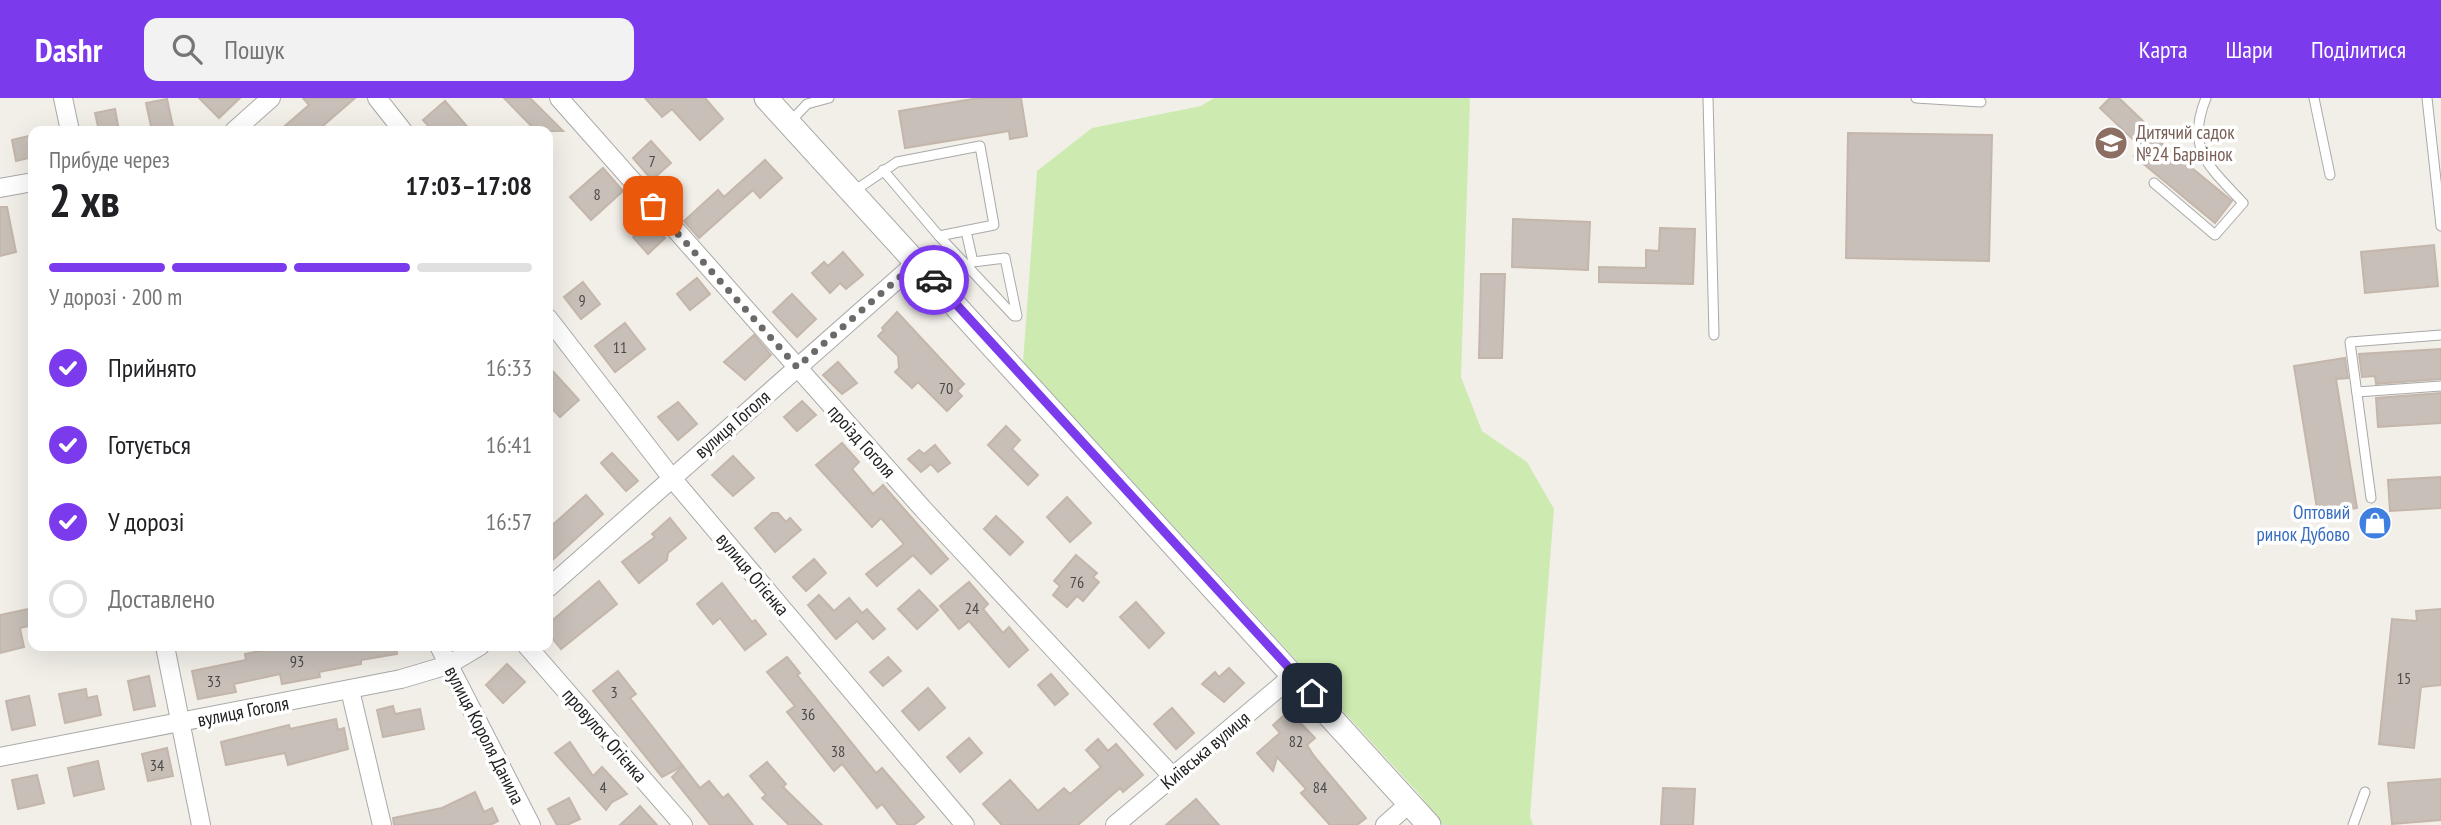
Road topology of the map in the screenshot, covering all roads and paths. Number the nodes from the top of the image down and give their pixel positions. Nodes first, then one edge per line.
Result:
1 (63, 98) edge
2 (271, 98) edge
3 (377, 98) edge
4 (559, 98) edge
5 (766, 98) edge
6 (829, 98) edge
7 (1708, 98) edge
8 (1916, 98) edge
9 (2206, 98) edge
10 (2314, 98) edge
11 (2427, 98) edge
12 (1981, 102) dead end
13 (789, 123) junction
14 (69, 126) edge
15 (239, 126) edge
16 (399, 126) edge
17 (883, 170) junction
18 (2330, 174) dead end
19 (28, 183) edge
20 (2154, 183) dead end
21 (0, 188) edge
22 (852, 192) junction
23 (2441, 226) edge
24 (966, 231) junction
25 (939, 236) junction
26 (917, 262) junction
27 (553, 324) edge
28 (1714, 335) dead end
29 (2441, 335) edge
30 (797, 367) junction
31 (2441, 386) edge
32 (2357, 392) junction
33 (671, 477) junction
34 (2371, 498) dead end
35 (553, 583) edge
36 (166, 651) edge
37 (441, 651) edge
38 (472, 651) edge
39 (531, 651) edge
40 (448, 665) junction
41 (1295, 674) junction
42 (350, 690) junction
43 (180, 724) junction
44 (0, 757) edge
45 (1173, 777) junction
46 (2365, 792) dead end
47 (1411, 802) junction
48 (201, 825) edge
49 (382, 825) edge
50 (531, 825) edge
51 (683, 825) edge
52 (965, 825) edge
53 (1115, 825) edge
54 (1385, 825) edge
55 (1429, 825) edge
56 (2353, 825) edge

1 - 14 street
2 - 15 street
3 - 16 street
4 - 30 street, проїзд Гоголя
5 - 13 street
6 - 13 lane
7 - 28 lane
8 - 12 lane
9 - 20 lane
10 - 18 lane
11 - 23 lane
13 - 22 street
17 - 22 lane
17 - 24 lane
17 - 25 lane
19 - 21 street
22 - 26 street
24 - 25 lane
24 - 25 lane
26 - 30 street, вулиця Гоголя
26 - 41 street
27 - 33 street, вулиця Огієнка
29 - 32 lane
30 - 33 street, вулиця Гоголя
30 - 45 street, проїзд Гоголя
31 - 32 lane
32 - 34 lane
33 - 35 street, вулиця Гоголя
33 - 52 street, вулиця Огієнка
36 - 43 street
37 - 40 street, вулиця Короля Данила
38 - 40 street, вулиця Гоголя
39 - 51 street, провулок Огієнка
40 - 42 street, вулиця Гоголя
40 - 50 street, вулиця Короля Данила
41 - 45 street, Київська вулиця
41 - 47 street
42 - 43 street, вулиця Гоголя
42 - 49 street
43 - 44 street, вулиця Гоголя
43 - 48 street
45 - 53 street, Київська вулиця
46 - 56 lane
47 - 54 street
47 - 55 street

